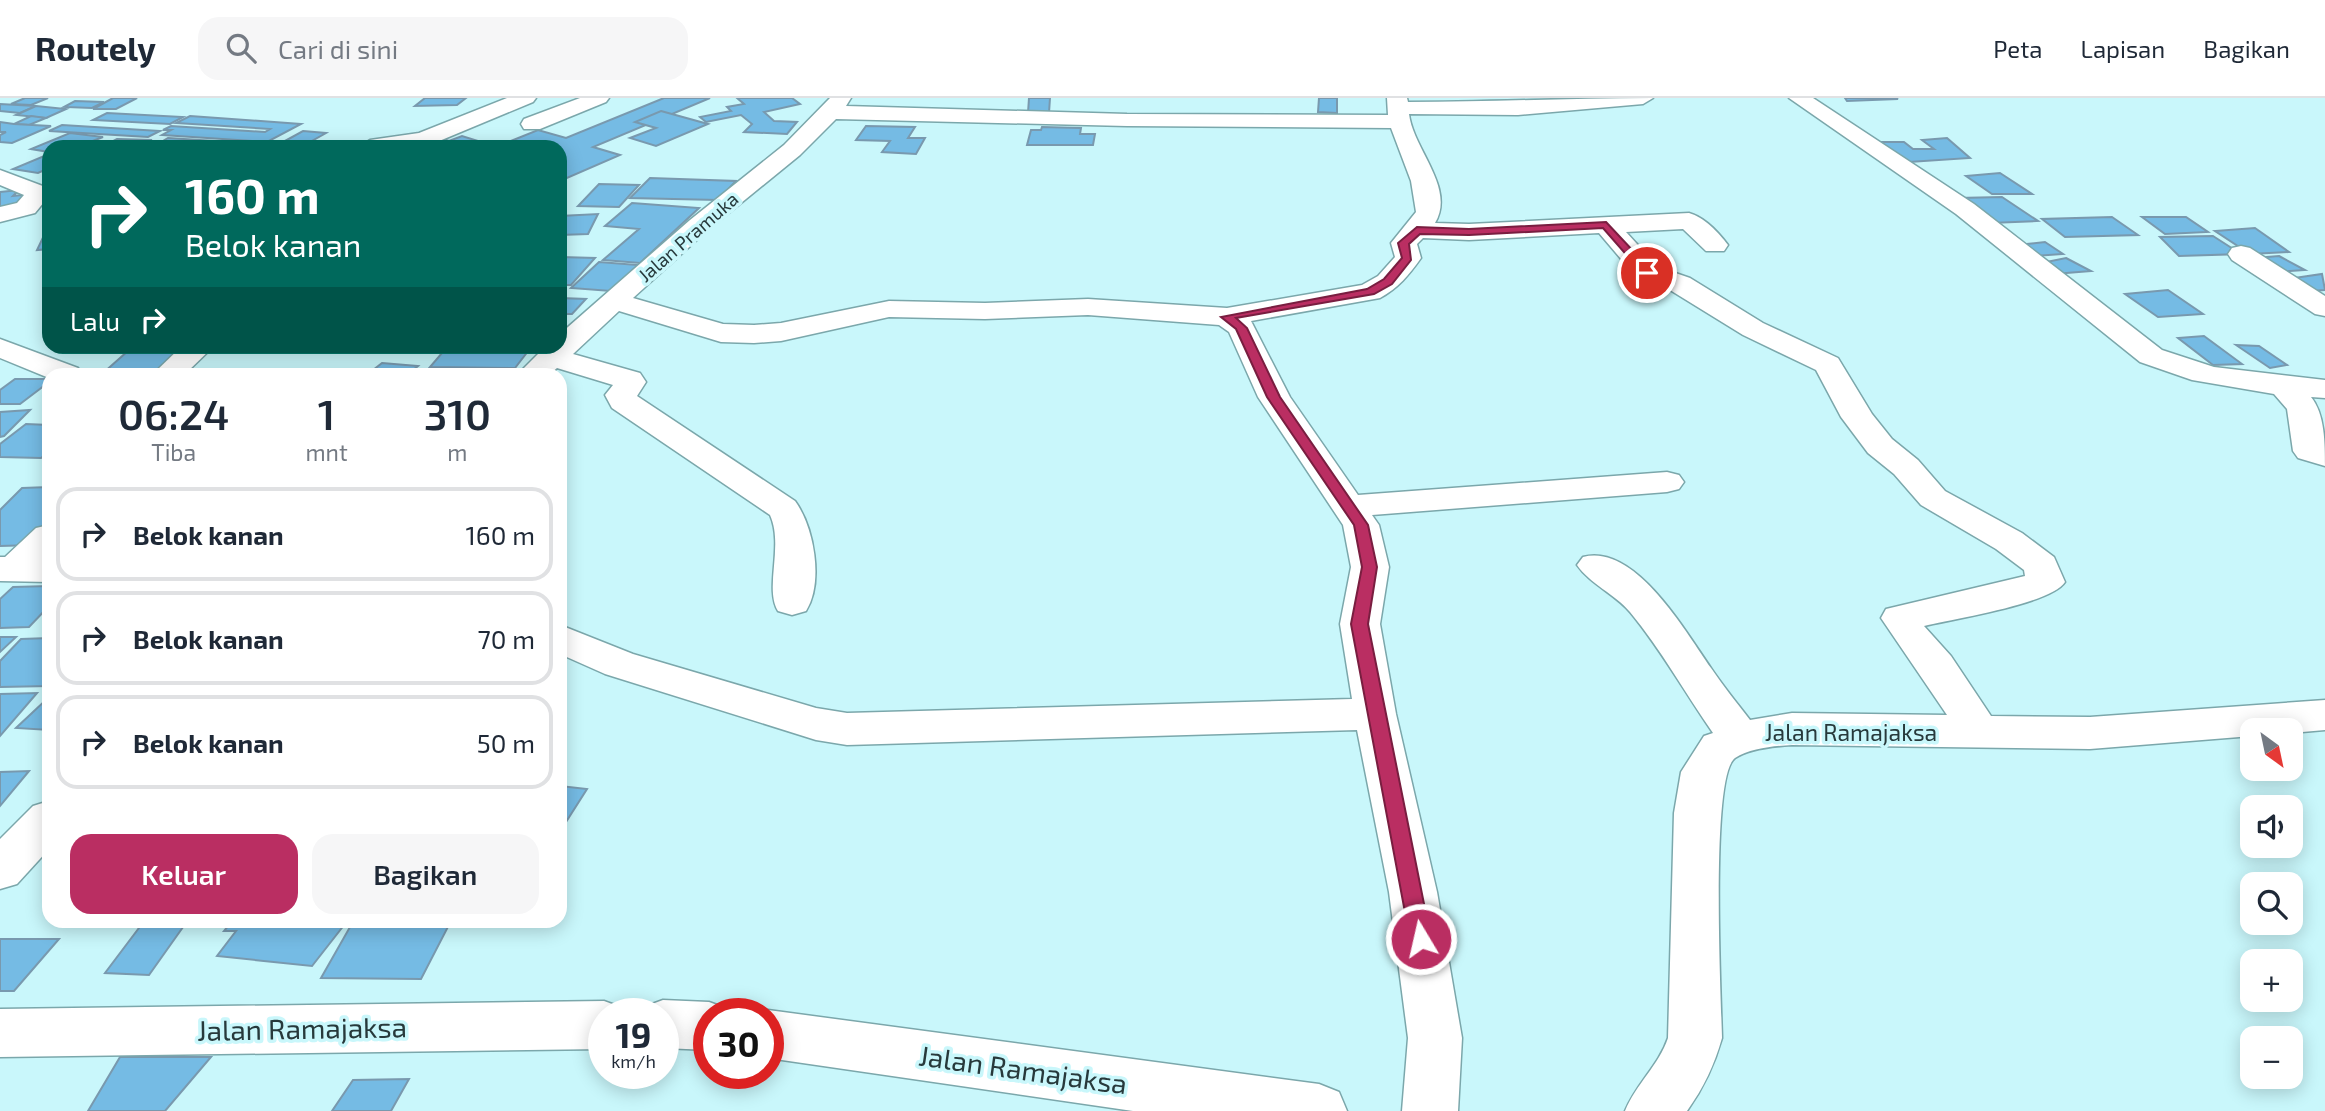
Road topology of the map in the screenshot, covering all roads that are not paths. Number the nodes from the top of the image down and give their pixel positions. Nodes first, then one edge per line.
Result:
1 (526, 98) edge
2 (599, 98) edge
3 (1131, 98) edge
4 (1643, 98) edge
5 (1799, 98) edge
6 (1586, 101) edge
7 (836, 105) edge
8 (1399, 109) edge
9 (1127, 120) junction
10 (532, 124) dead end
11 (417, 140) edge
12 (0, 177) edge
13 (0, 215) edge
14 (42, 221) edge
15 (1606, 225) junction
16 (0, 227) edge
17 (1417, 230) junction
18 (1715, 245) dead end
19 (2241, 254) dead end
20 (614, 301) junction
21 (2325, 308) edge
22 (1227, 317) junction
23 (567, 343) edge
24 (0, 348) edge
25 (191, 354) edge
26 (555, 354) edge
27 (542, 366) edge
28 (52, 368) edge
29 (175, 368) edge
30 (567, 370) edge
31 (2283, 385) junction
32 (2325, 389) edge
33 (2325, 456) edge
34 (1667, 482) dead end
35 (1348, 506) junction
36 (42, 544) edge
37 (1596, 565) dead end
38 (21, 569) edge
39 (792, 602) dead end
40 (567, 641) edge
41 (1375, 714) junction
42 (2325, 715) edge
43 (1980, 733) junction
44 (1739, 738) junction
45 (42, 826) edge
46 (0, 870) edge
47 (588, 1025) edge
48 (0, 1033) edge
49 (784, 1036) edge
50 (1319, 1111) edge
51 (1430, 1111) edge
52 (1653, 1111) edge

1 - 11 street
2 - 10 street
3 - 9 street
4 - 6 street
5 - 31 street
6 - 8 street
7 - 9 street
7 - 20 street, Jalan Pramuka
8 - 9 street
8 - 17 street
12 - 13 street
14 - 16 street
15 - 17 street
15 - 18 street
15 - 43 street
17 - 22 street
19 - 21 street
20 - 22 street
20 - 23 street, Jalan Pramuka
22 - 35 street
24 - 28 street
25 - 29 street
26 - 27 street, Jalan Pramuka
30 - 39 street
31 - 32 street
31 - 33 street
34 - 35 street
35 - 41 street
36 - 38 street
37 - 44 street
40 - 41 street
41 - 51 street
42 - 43 street, Jalan Ramajaksa
43 - 44 street, Jalan Ramajaksa
44 - 52 street, Jalan Ramajaksa
45 - 46 street
47 - 48 street, Jalan Ramajaksa
49 - 50 street, Jalan Ramajaksa

